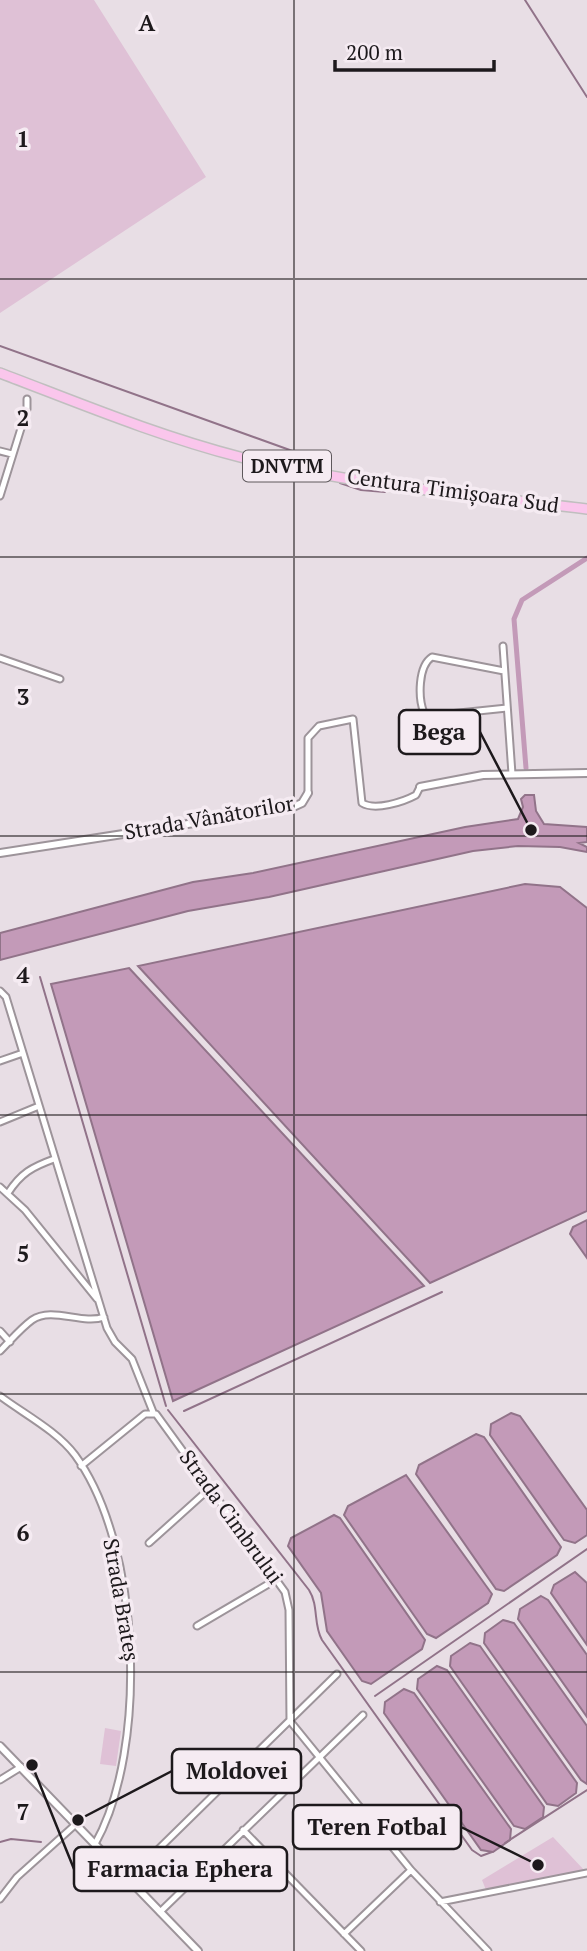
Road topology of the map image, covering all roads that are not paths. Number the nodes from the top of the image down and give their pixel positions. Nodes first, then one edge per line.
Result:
1 (0, 373) edge
2 (27, 399) dead end
3 (0, 451) edge
4 (12, 454) junction
5 (0, 496) edge
6 (587, 509) edge
7 (503, 646) dead end
8 (0, 658) edge
9 (504, 671) junction
10 (60, 679) dead end
11 (507, 708) junction
12 (587, 773) edge
13 (512, 774) junction
14 (420, 787) joint
15 (308, 793) joint
16 (0, 853) edge
17 (0, 991) edge
18 (23, 1053) junction
19 (0, 1061) edge
20 (39, 1106) junction
21 (0, 1122) edge
22 (54, 1159) junction
23 (0, 1187) edge
24 (8, 1193) junction
25 (99, 1302) junction
26 (104, 1317) junction
27 (0, 1331) edge
28 (10, 1342) junction
29 (0, 1352) edge
30 (0, 1396) edge
31 (153, 1412) junction
32 (81, 1466) junction
33 (209, 1489) junction
34 (149, 1543) dead end
35 (277, 1579) junction
36 (197, 1626) dead end
37 (337, 1674) dead end
38 (363, 1715) dead end
39 (290, 1721) junction
40 (0, 1746) edge
41 (320, 1759) junction
42 (20, 1767) junction
43 (0, 1780) edge
44 (76, 1824) junction
45 (243, 1830) junction
46 (94, 1844) junction
47 (411, 1870) junction
48 (587, 1873) edge
49 (129, 1878) junction
50 (0, 1899) edge
51 (440, 1902) junction
52 (160, 1912) junction
53 (344, 1934) junction
54 (485, 1950) edge
55 (198, 1951) edge
56 (361, 1951) edge

1 - 6 highway, Centura Timișoara Sud / DNVTM
2 - 4 street
3 - 4 street
4 - 5 street
7 - 9 street
8 - 10 street
9 - 11 street
9 - 11 street
11 - 13 street
12 - 13 street
13 - 14 street
14 - 15 street, Strada Vânătorilor
15 - 16 street, Strada Vânătorilor
17 - 18 street, Strada Cimbrului
18 - 19 street
18 - 20 street, Strada Cimbrului
20 - 21 street
20 - 22 street, Strada Cimbrului
22 - 24 street
22 - 25 street, Strada Cimbrului
23 - 24 street
24 - 25 street
25 - 26 street, Strada Cimbrului
26 - 28 street
26 - 31 street, Strada Cimbrului
27 - 28 street
28 - 29 street
30 - 32 street, Strada Brateș
31 - 32 street
31 - 33 street, Strada Cimbrului
32 - 46 street, Strada Brateș
33 - 34 street
33 - 35 street, Strada Cimbrului
35 - 36 street
35 - 39 street, Strada Cimbrului
37 - 39 street
38 - 41 street
39 - 41 street
39 - 49 street
40 - 42 street
41 - 45 street
41 - 47 street
42 - 43 street
42 - 44 street
44 - 46 street
44 - 50 street
45 - 52 street
45 - 53 street
46 - 49 street
47 - 51 street
47 - 53 street
48 - 51 street
49 - 52 street
51 - 54 street
52 - 55 street
53 - 56 street

